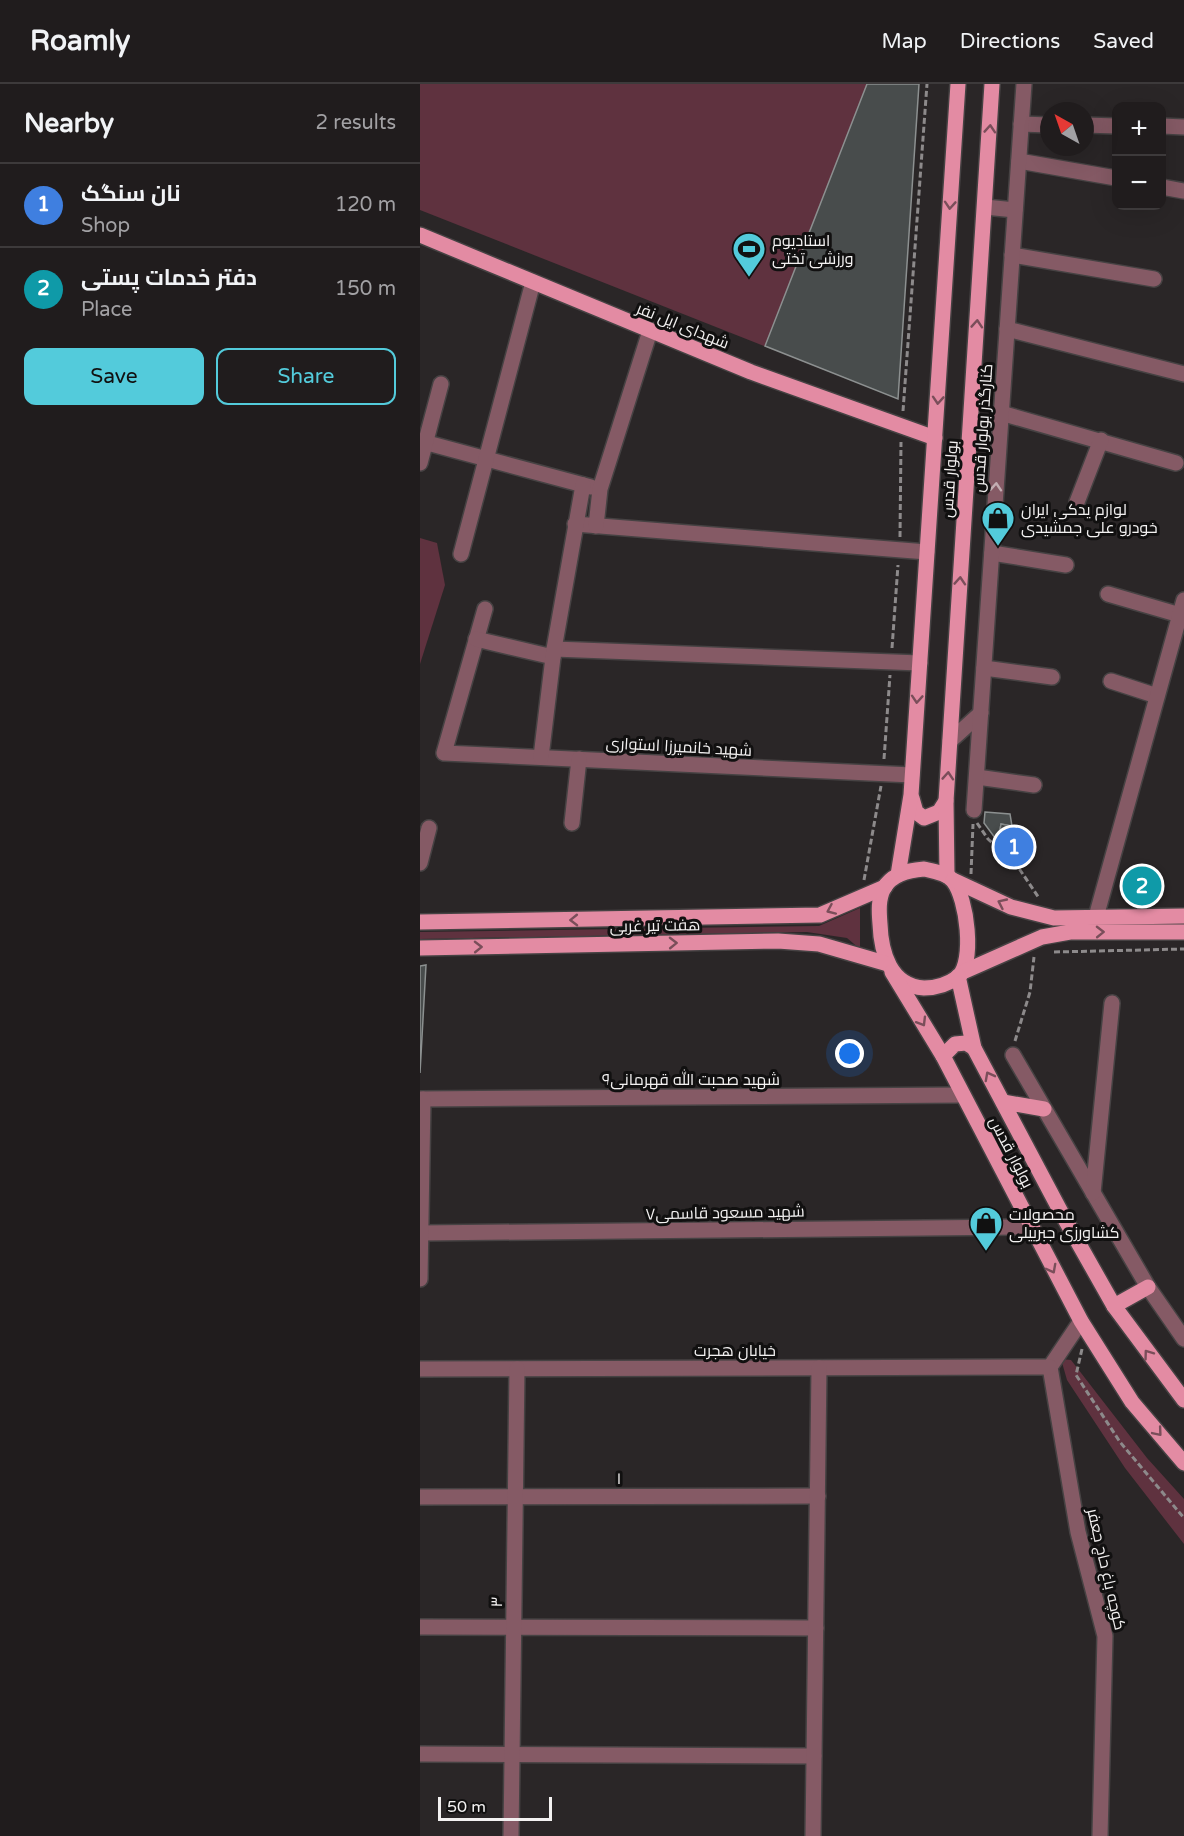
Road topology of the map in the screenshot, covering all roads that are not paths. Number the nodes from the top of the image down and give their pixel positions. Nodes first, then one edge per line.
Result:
1 (958, 84) edge
2 (993, 84) edge
3 (1024, 84) edge
4 (1021, 124) junction
5 (1040, 125) edge
6 (1094, 125) edge
7 (1112, 126) edge
8 (1166, 126) edge
9 (1184, 127) edge
10 (1018, 161) junction
11 (1112, 177) edge
12 (1166, 188) edge
13 (1184, 191) edge
14 (985, 207) junction
15 (1015, 210) junction
16 (420, 235) edge
17 (1012, 255) junction
18 (1154, 279) dead end
19 (533, 282) junction
20 (1007, 329) junction
21 (650, 331) junction
22 (1184, 374) edge
23 (441, 384) dead end
24 (1001, 413) junction
25 (935, 438) junction
26 (1101, 440) junction
27 (423, 442) edge
28 (486, 459) junction
29 (420, 463) edge
30 (1176, 463) dead end
31 (583, 485) junction
32 (600, 489) junction
33 (1077, 502) dead end
34 (575, 524) junction
35 (596, 526) junction
36 (927, 552) junction
37 (461, 554) dead end
38 (992, 554) junction
39 (1066, 565) dead end
40 (1108, 594) dead end
41 (1182, 608) edge
42 (485, 609) dead end
43 (477, 639) junction
44 (554, 653) junction
45 (920, 663) junction
46 (984, 668) junction
47 (1052, 677) dead end
48 (1111, 681) dead end
49 (1157, 696) junction
50 (981, 713) junction
51 (950, 741) junction
52 (541, 758) junction
53 (579, 759) junction
54 (912, 775) junction
55 (976, 777) junction
56 (1034, 784) dead end
57 (911, 795) junction
58 (946, 801) junction
59 (974, 810) road end
60 (572, 823) dead end
61 (429, 828) dead end
62 (420, 863) edge
63 (898, 875) junction
64 (950, 878) junction
65 (885, 887) junction
66 (1184, 916) edge
67 (1096, 917) junction
68 (420, 922) edge
69 (1184, 932) edge
70 (420, 948) edge
71 (890, 968) junction
72 (961, 974) junction
73 (1112, 1003) dead end
74 (974, 1048) junction
75 (1013, 1055) road end
76 (943, 1056) junction
77 (963, 1095) junction
78 (421, 1099) edge
79 (1003, 1102) junction
80 (1044, 1109) junction
81 (421, 1156) edge
82 (1094, 1193) junction
83 (1030, 1227) junction
84 (421, 1233) edge
85 (420, 1250) edge
86 (420, 1279) edge
87 (1148, 1287) junction
88 (1114, 1306) junction
89 (1084, 1326) junction
90 (1184, 1339) edge
91 (1050, 1367) junction
92 (819, 1368) junction
93 (420, 1369) edge
94 (517, 1369) junction
95 (1184, 1400) edge
96 (1184, 1464) edge
97 (818, 1496) junction
98 (420, 1497) edge
99 (516, 1497) junction
100 (420, 1627) edge
101 (514, 1627) junction
102 (816, 1628) junction
103 (420, 1754) edge
104 (512, 1755) junction
105 (814, 1756) junction
106 (511, 1836) edge
107 (813, 1836) edge
108 (1100, 1836) edge

1 -> 25 main road, بولوار قدس
14 -> 2 main road, بولوار قدس
3 - 4 street, کنارگذر بولوار قدس
4 - 5 street
4 - 10 street, کنارگذر بولوار قدس
6 - 7 street
8 - 9 street
10 - 11 street
10 - 15 street, کنارگذر بولوار قدس
12 - 13 street
14 - 15 street
51 -> 14 main road, بولوار قدس
15 - 17 street, کنارگذر بولوار قدس
16 - 19 main road, شهدای ایل نفر
17 - 18 street
17 - 20 street, کنارگذر بولوار قدس
19 - 21 main road, شهدای ایل نفر
19 - 28 street
20 - 22 street
20 - 24 street, کنارگذر بولوار قدس
21 - 25 main road, شهدای ایل نفر
21 - 32 street
23 - 27 street
24 - 26 street
38 -> 24 street, کنارگذر بولوار قدس
25 - 36 main road, بولوار قدس
26 - 30 street
26 - 33 street
27 - 28 street
27 - 29 street
28 - 31 street
28 - 37 street
31 - 32 street
31 - 34 street
32 - 35 street
34 - 35 street
34 - 44 street
35 - 36 street
36 - 45 main road, بولوار قدس
38 - 39 street
38 - 46 street, کنارگذر بولوار قدس
40 - 41 street
41 - 49 street
42 - 43 street
43 - 44 street
43 - 52 street, شهید خانمیرزا استواری
44 - 45 street
44 - 52 street
45 -> 54 main road, بولوار قدس
46 - 47 street
46 - 50 street, کنارگذر بولوار قدس
48 - 49 street
49 - 67 street
50 - 51 street
50 - 55 street, کنارگذر بولوار قدس
58 -> 51 main road, بولوار قدس
52 - 53 street, شهید خانمیرزا استواری
53 - 54 street, شهید خانمیرزا استواری
53 - 60 street
54 - 57 main road, بولوار قدس
55 - 56 street
55 - 59 street, کنارگذر بولوار قدس
57 - 58 main road
57 - 63 main road, بولوار قدس
58 - 64 main road, بولوار قدس
61 - 62 street
63 - 64 main road
63 - 65 main road
67 -> 64 main road
64 - 72 main road
65 -> 68 main road, هفت تیر غربی
65 - 71 main road
66 - 67 main road
72 -> 69 main road
70 -> 71 main road, هفت تیر غربی
71 - 72 main road
71 -> 76 main road, بولوار قدس
72 - 74 main road, بولوار قدس
73 - 82 street
74 - 76 main road
79 -> 74 main road, بولوار قدس
75 - 80 street
76 - 77 main road, بولوار قدس
77 - 78 street, شهید صحبت الله قهرمانی۹
77 - 83 main road, بولوار قدس
78 - 81 street
79 - 80 main road
79 - 88 main road, بولوار قدس
80 - 82 street
81 - 84 street
82 - 87 street
83 - 84 street, شهید مسعود قاسمی۷
83 -> 89 main road, بولوار قدس
84 - 85 street
85 - 86 street
87 - 88 main road
87 - 90 street
95 -> 88 main road, بولوار قدس
89 - 91 street
89 -> 96 main road, بولوار قدس
91 - 92 street, خیابان هجرت
91 - 108 street, کوچه باغ حاج جعفر
92 - 94 street, خیابان هجرت
92 - 97 street
93 - 94 street, خیابان هجرت
94 - 99 street, ۳
97 - 99 street, ۱
97 - 102 street
98 - 99 street, ۱
99 - 101 street, ۳
100 - 101 street
101 - 102 street
101 - 104 street, ۳
102 - 105 street
103 - 104 street
104 - 105 street
104 - 106 street, ۳
105 - 107 street

